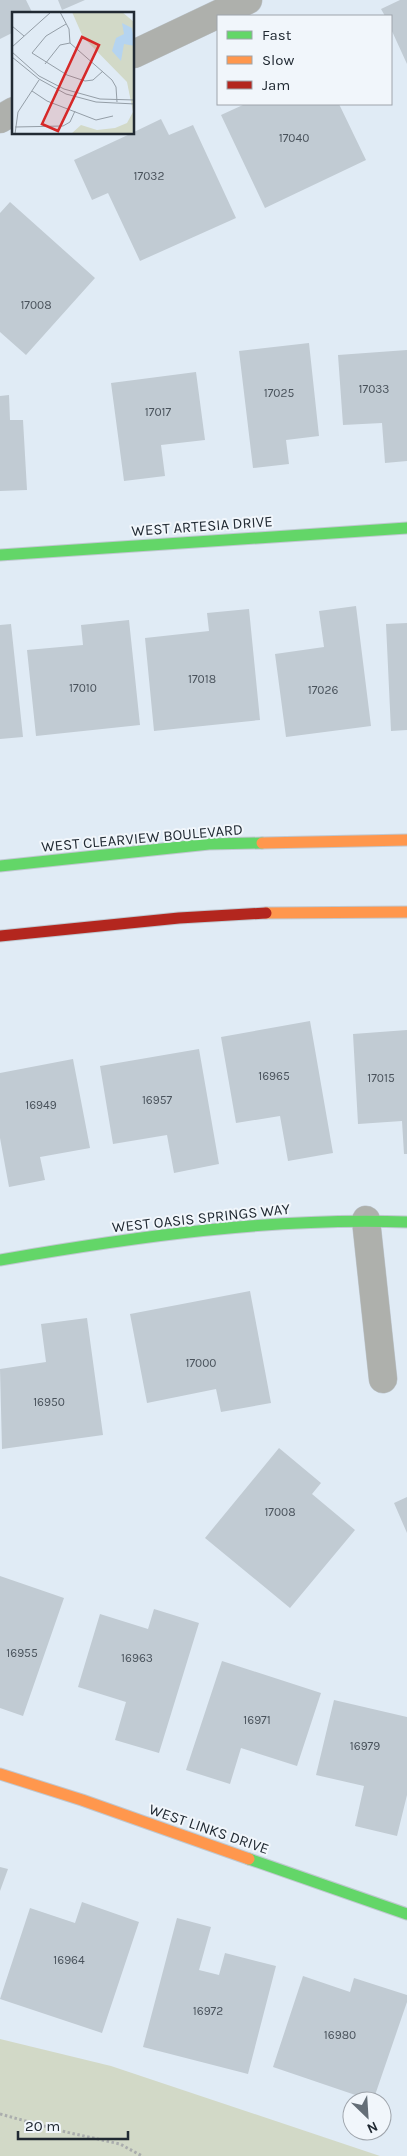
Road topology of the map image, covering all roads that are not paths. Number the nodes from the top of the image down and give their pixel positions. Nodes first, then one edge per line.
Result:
1 (248, 0) edge
2 (135, 54) edge
3 (12, 112) edge
4 (0, 119) edge
5 (407, 528) edge
6 (0, 555) edge
7 (407, 840) edge
8 (0, 866) edge
9 (407, 912) edge
10 (0, 936) edge
11 (366, 1220) junction
12 (407, 1222) edge
13 (0, 1260) edge
14 (383, 1379) dead end
15 (0, 1774) edge
16 (407, 1914) edge

1 - 2 street
3 - 4 street
5 - 6 street, WEST ARTESIA DRIVE
7 - 8 street, WEST CLEARVIEW BOULEVARD
9 - 10 street
11 - 12 street, WEST OASIS SPRINGS WAY
11 - 13 street, WEST OASIS SPRINGS WAY
11 - 14 street
15 - 16 street, WEST LINKS DRIVE

